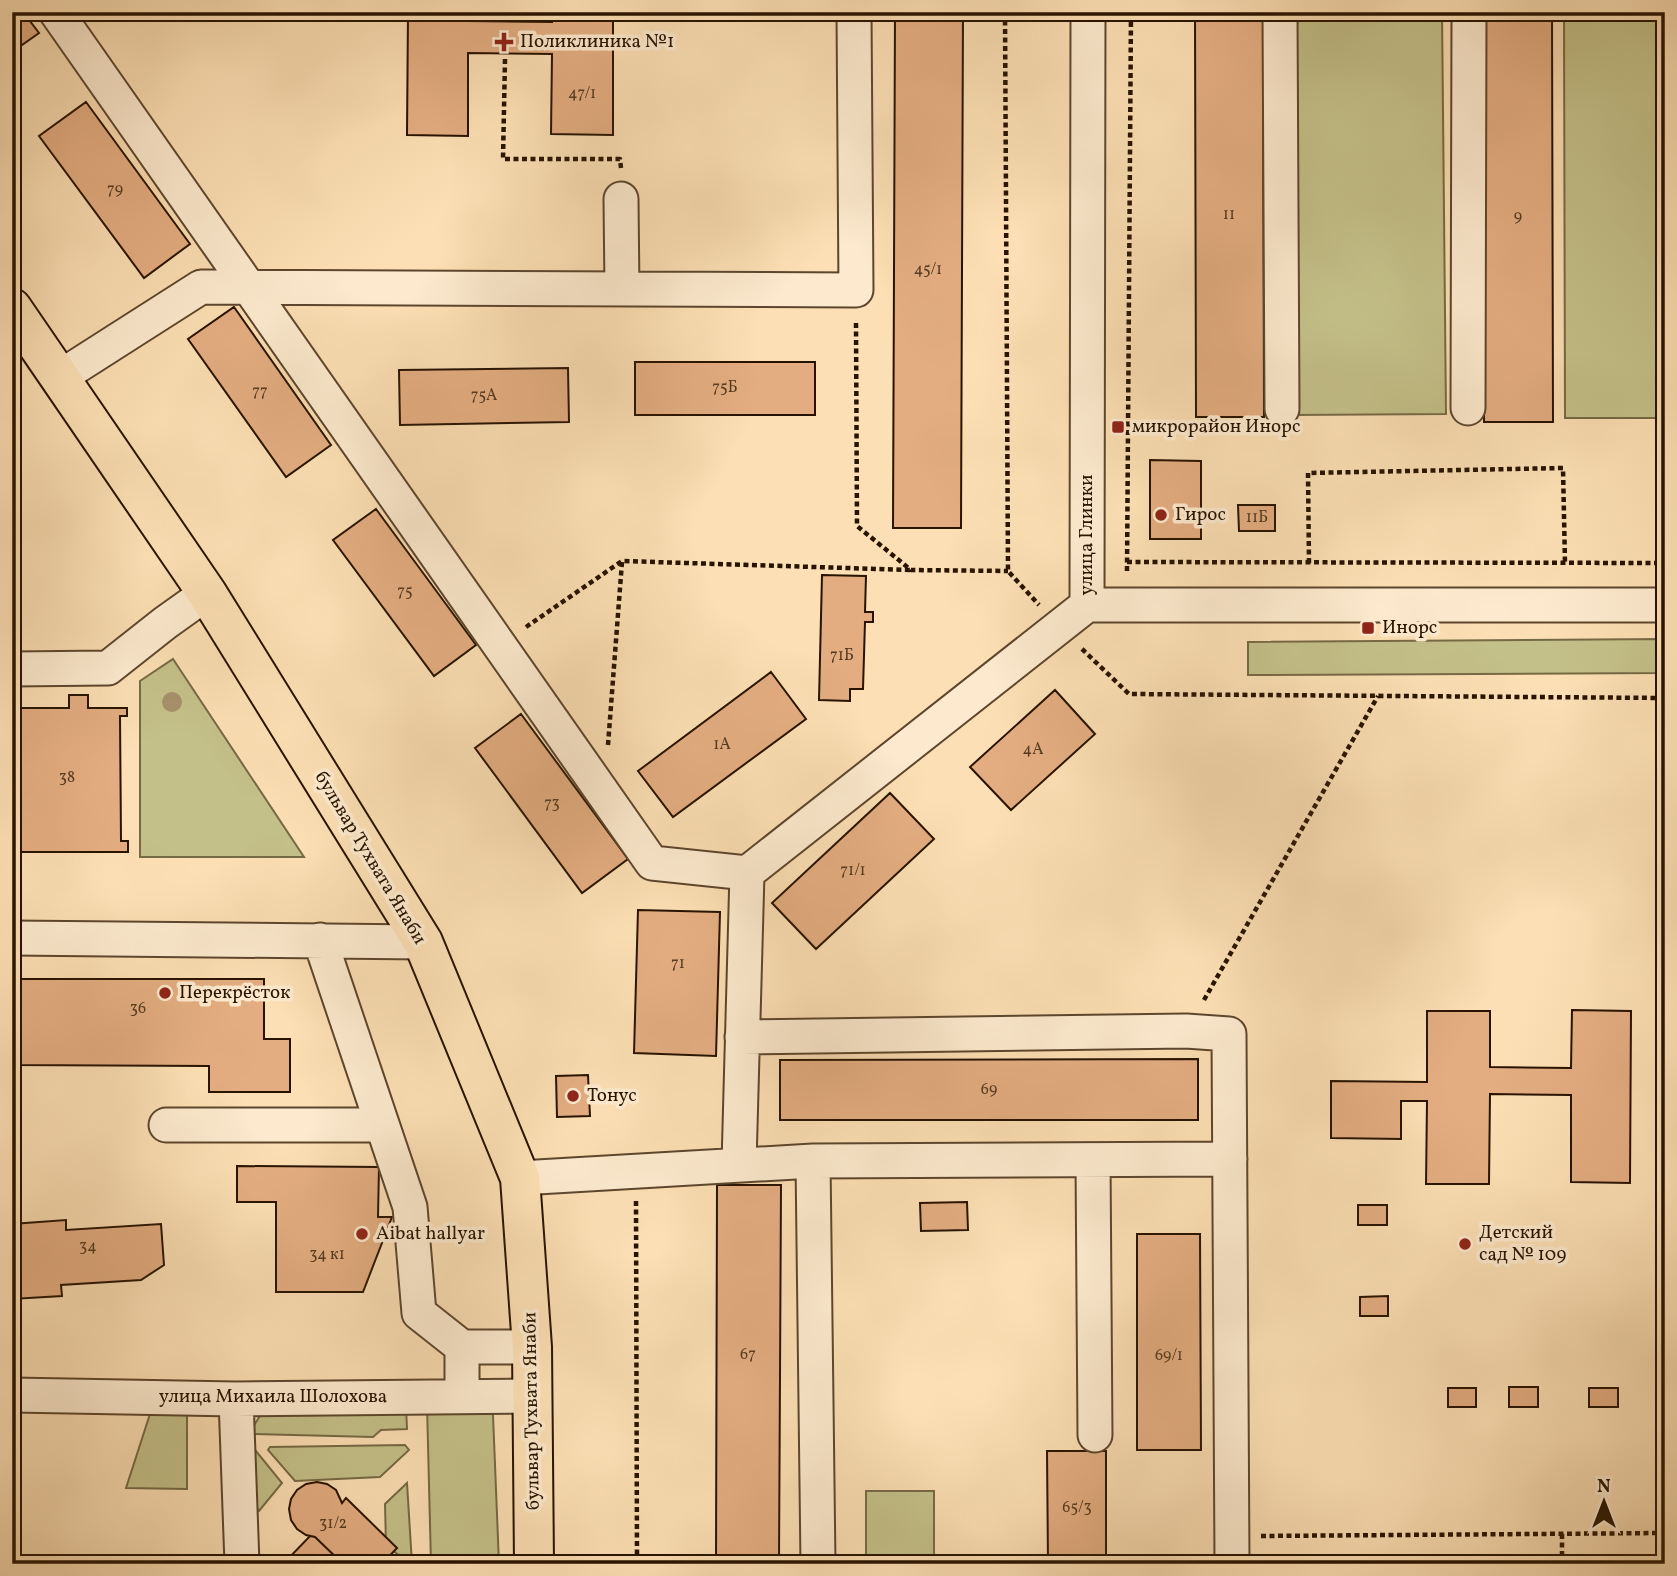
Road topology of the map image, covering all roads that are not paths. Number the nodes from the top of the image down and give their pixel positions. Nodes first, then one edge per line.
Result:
1 (56, 12) edge
2 (854, 12) edge
3 (1088, 12) edge
4 (1280, 12) edge
5 (1469, 12) edge
6 (621, 199) road end
7 (248, 286) junction
8 (622, 289) junction
9 (12, 308) edge
10 (60, 377) junction
11 (1468, 408) dead end
12 (1283, 409) dead end
13 (207, 593) junction
14 (1087, 606) junction
15 (1665, 606) edge
16 (12, 669) edge
17 (747, 873) junction
18 (12, 938) edge
19 (320, 940) junction
20 (423, 942) junction
21 (742, 1037) junction
22 (166, 1125) dead end
23 (382, 1125) junction
24 (1230, 1159) junction
25 (1093, 1160) junction
26 (813, 1161) junction
27 (739, 1164) junction
28 (520, 1178) junction
29 (461, 1347) junction
30 (532, 1347) junction
31 (12, 1395) edge
32 (461, 1396) junction
33 (533, 1396) junction
34 (236, 1399) junction
35 (1096, 1435) dead end
36 (1232, 1550) edge
37 (243, 1564) edge
38 (534, 1564) edge
39 (818, 1564) edge

1 - 7 street
2 - 8 street
3 - 14 street, улица Глинки
4 - 12 street
5 - 11 street
6 - 8 street
7 - 8 street
7 - 10 street
7 - 17 street
9 - 10 main road, бульвар Тухвата Янаби
10 - 13 main road, бульвар Тухвата Янаби
13 - 16 street
13 - 20 main road, бульвар Тухвата Янаби
14 - 15 street, улица Глинки
14 - 17 street
17 - 21 street
18 - 19 street
19 - 20 street
19 - 23 street
20 - 28 main road, бульвар Тухвата Янаби
21 - 24 street
21 - 27 street
22 - 23 street
23 - 29 street
24 - 25 street
24 - 36 street
25 - 26 street
25 - 35 street
26 - 27 street
26 - 39 street
27 - 28 street
28 - 30 main road, бульвар Тухвата Янаби
29 - 30 street
29 - 32 street
30 - 33 main road, бульвар Тухвата Янаби
31 - 34 street, улица Михаила Шолохова
32 - 33 street, улица Михаила Шолохова
32 - 34 street, улица Михаила Шолохова
33 - 38 main road, бульвар Тухвата Янаби
34 - 37 street

